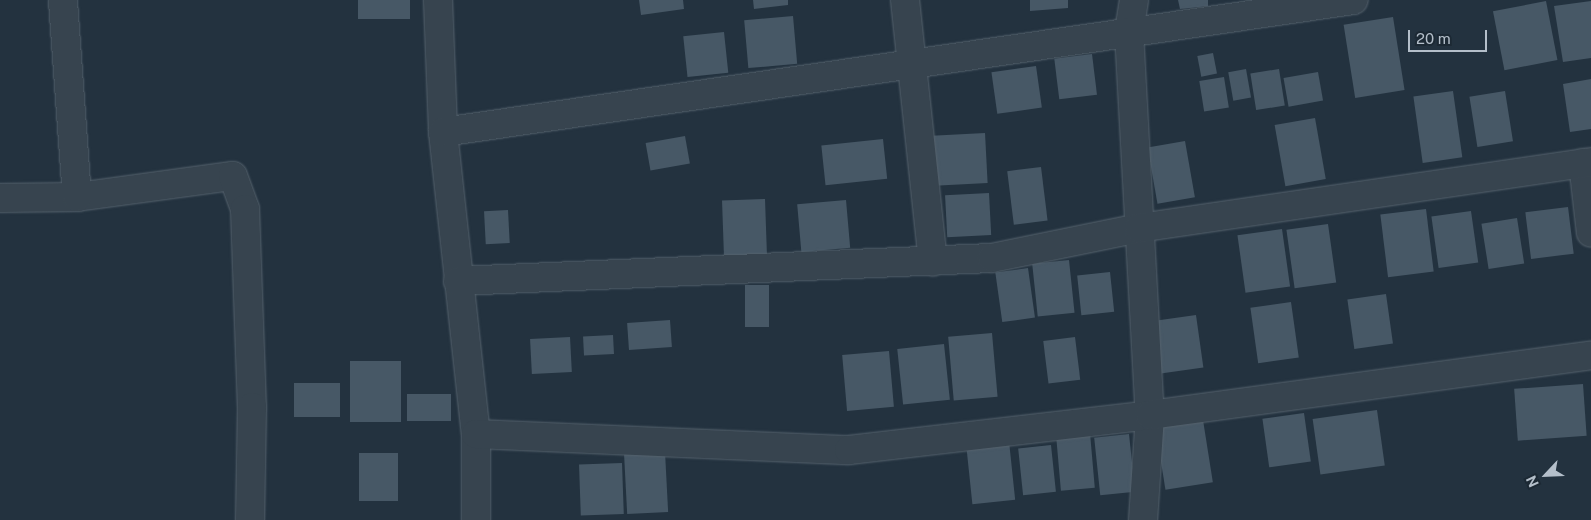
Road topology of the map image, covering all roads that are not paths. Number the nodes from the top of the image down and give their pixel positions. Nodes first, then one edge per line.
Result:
1 (63, 0) edge
2 (438, 0) edge
3 (904, 0) edge
4 (1134, 0) edge
5 (1353, 0) edge
6 (1129, 32) junction
7 (912, 64) junction
8 (443, 132) junction
9 (1587, 162) edge
10 (77, 196) junction
11 (0, 198) edge
12 (1140, 228) junction
13 (1591, 233) edge
14 (933, 262) junction
15 (458, 281) junction
16 (1591, 355) edge
17 (1150, 415) junction
18 (476, 434) junction
19 (250, 520) edge
20 (476, 520) edge
21 (1143, 520) edge

1 - 10 street
2 - 8 street
3 - 7 street
4 - 6 street
5 - 6 street
6 - 7 street
6 - 12 street
7 - 8 street
7 - 14 street
8 - 15 street
9 - 12 street
9 - 13 street
10 - 11 street
10 - 19 street
12 - 14 street
12 - 17 street
14 - 15 street
15 - 18 street
16 - 17 street
17 - 18 street
17 - 21 street
18 - 20 street

